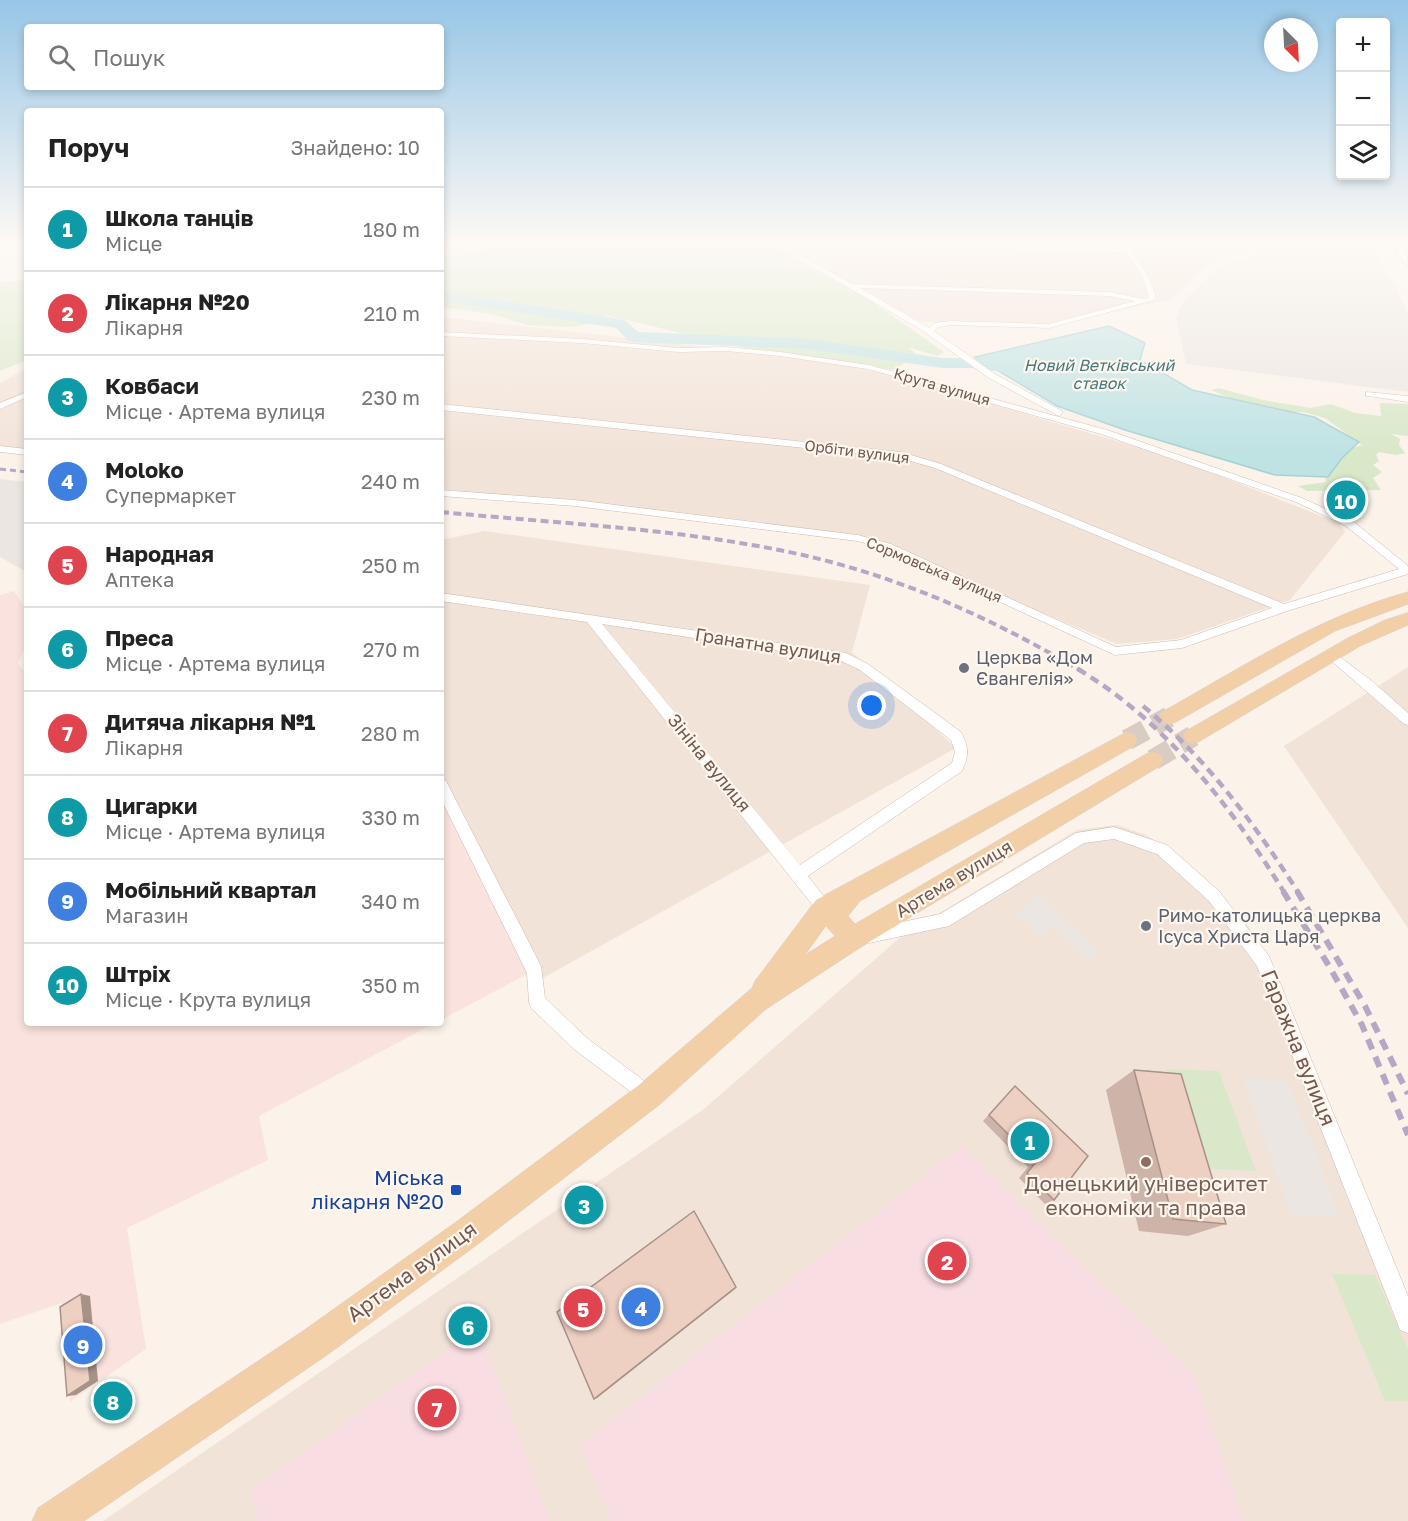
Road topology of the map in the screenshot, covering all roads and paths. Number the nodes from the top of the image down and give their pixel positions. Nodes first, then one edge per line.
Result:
1 (898, 314) edge
2 (1094, 314) edge
3 (929, 331) junction
4 (444, 334) edge
5 (1369, 394) dead end
6 (24, 395) edge
7 (1408, 399) edge
8 (0, 406) edge
9 (444, 407) edge
10 (1104, 432) junction
11 (0, 449) edge
12 (24, 452) edge
13 (444, 493) edge
14 (1408, 571) edge
15 (444, 597) edge
16 (1408, 598) edge
17 (1283, 608) junction
18 (1408, 619) edge
19 (591, 620) junction
20 (1332, 655) junction
21 (1169, 717) tunnel mouth
22 (1408, 720) edge
23 (1194, 736) tunnel mouth
24 (1127, 740) tunnel mouth
25 (1153, 760) tunnel mouth
26 (444, 791) edge
27 (799, 874) junction
28 (855, 891) junction
29 (825, 908) junction
30 (852, 939) junction
31 (757, 1000) junction
32 (649, 1095) junction
33 (1408, 1322) edge
34 (51, 1521) edge

1 - 3 street
2 - 3 street
3 - 10 street
4 - 10 street, Крута вулиця
5 - 7 street
6 - 8 street
9 - 17 street, Орбіти вулиця
10 - 14 street, Крута вулиця
11 - 12 street
13 - 17 street, Сормовська вулиця
14 - 17 street, Сормовська вулиця
15 - 19 street, Гранатна вулиця
16 - 21 main road
18 - 20 main road
19 - 27 street, Зініна вулиця
19 - 27 street, Гранатна вулиця
20 - 22 street
20 - 23 main road
24 - 28 main road, Артема вулиця
25 - 30 main road, Артема вулиця
26 - 32 street
27 - 29 street, Зініна вулиця
28 - 29 main road, Артема вулиця
28 - 30 main road
29 - 31 main road, Артема вулиця
30 - 31 main road, Артема вулиця
30 - 33 street, Гаражна вулиця
31 - 32 main road, Артема вулиця
32 - 34 main road, Артема вулиця

